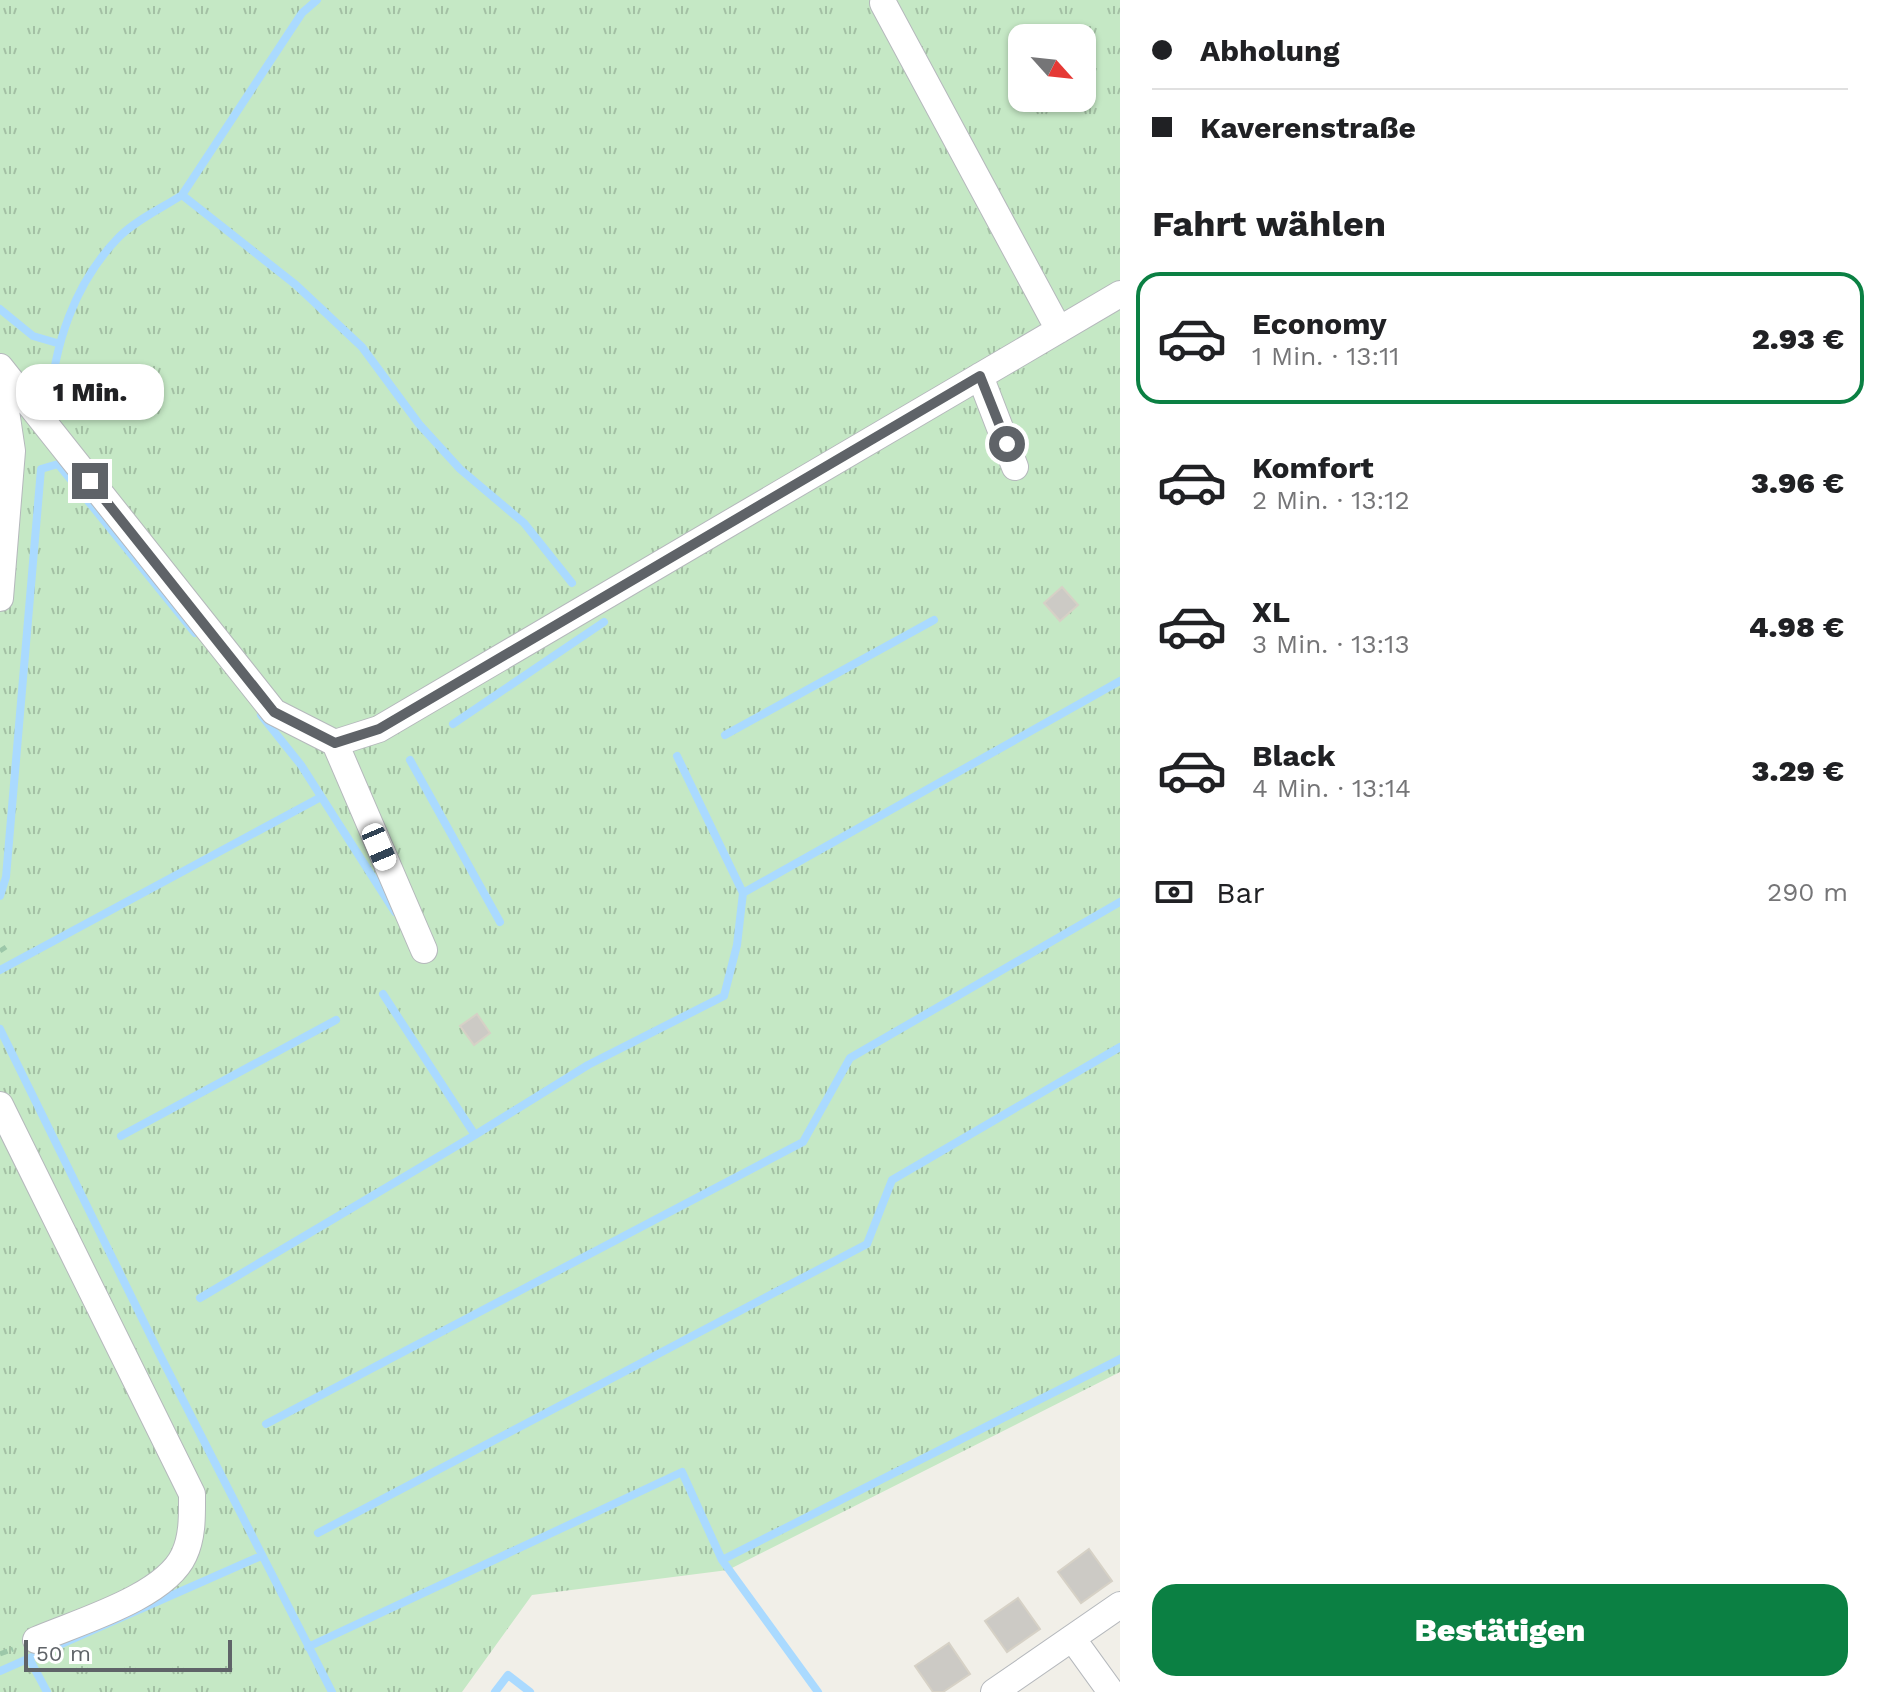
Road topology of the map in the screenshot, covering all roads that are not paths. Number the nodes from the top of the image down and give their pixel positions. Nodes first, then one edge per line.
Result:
1 (883, 3) dead end
2 (1120, 294) edge
3 (1059, 330) junction
4 (0, 369) edge
5 (980, 376) junction
6 (1015, 467) dead end
7 (0, 598) edge
8 (335, 743) junction
9 (424, 950) dead end
10 (0, 1105) edge
11 (1120, 1605) edge
12 (1072, 1638) junction
13 (36, 1640) dead end
14 (994, 1692) edge
15 (1111, 1692) edge

1 - 3 street
2 - 3 street
3 - 5 street
4 - 7 street
4 - 8 street
5 - 6 street
5 - 8 street
8 - 9 street
10 - 13 street
11 - 12 street
12 - 14 street
12 - 15 street

